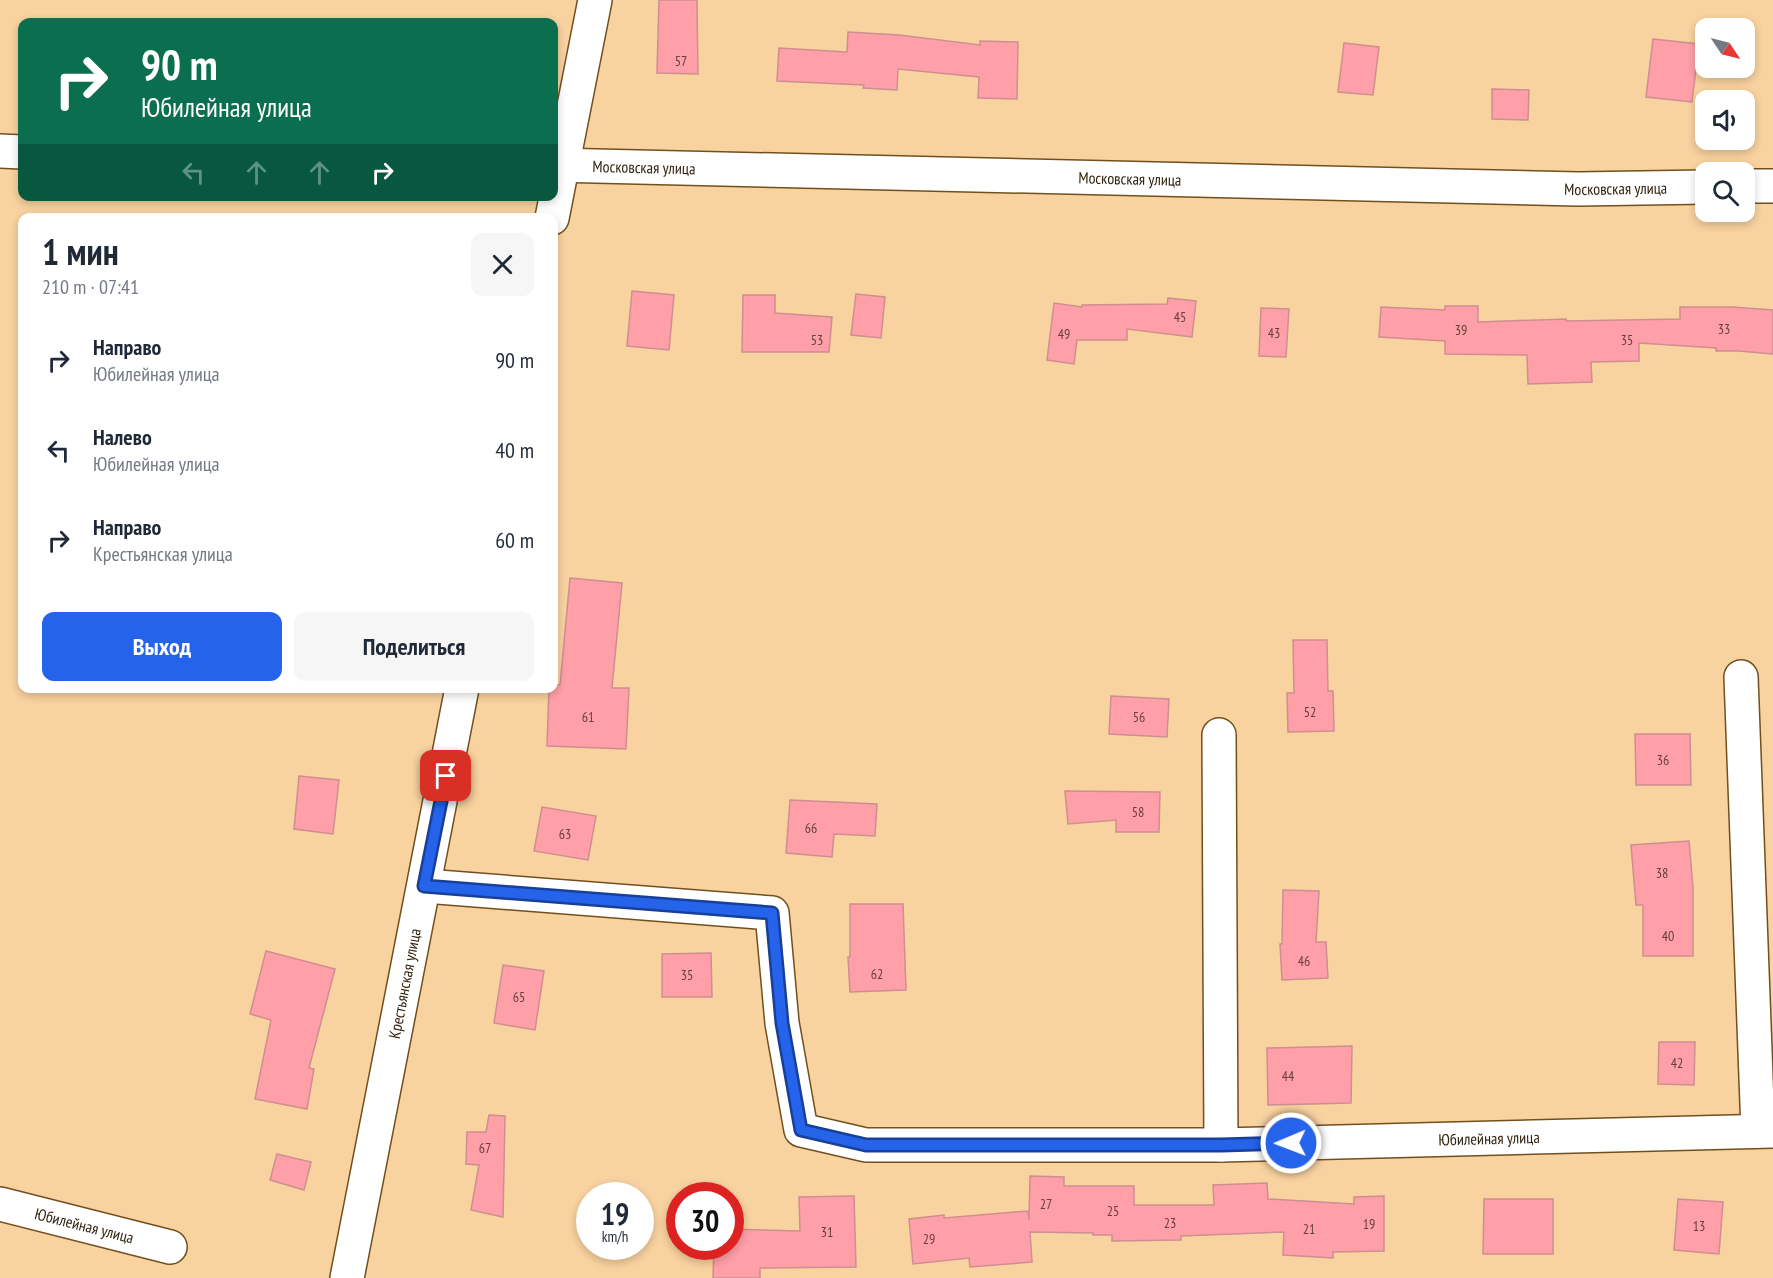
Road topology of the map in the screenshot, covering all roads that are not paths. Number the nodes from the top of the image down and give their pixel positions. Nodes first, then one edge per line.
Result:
1 (595, 0) edge
2 (0, 151) edge
3 (18, 152) edge
4 (558, 165) edge
5 (1755, 186) edge
6 (1773, 186) edge
7 (1695, 187) edge
8 (1740, 677) dead end
9 (461, 693) edge
10 (1219, 735) dead end
11 (424, 886) junction
12 (1766, 1131) edge
13 (1221, 1145) junction
14 (0, 1204) edge
15 (170, 1247) dead end
16 (347, 1278) edge

1 - 4 street
2 - 3 street
4 - 7 street, Московская улица
5 - 6 street
8 - 12 street, Юбилейная улица
9 - 11 street, Крестьянская улица
10 - 13 street
11 - 13 street, Юбилейная улица
11 - 16 street, Крестьянская улица
12 - 13 street, Юбилейная улица
14 - 15 street, Юбилейная улица

